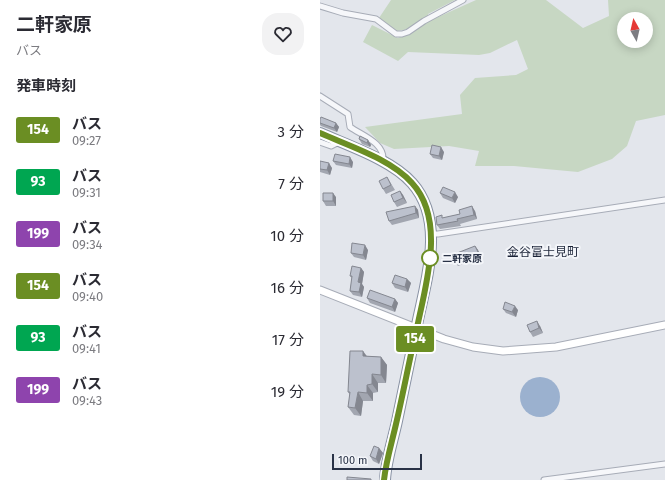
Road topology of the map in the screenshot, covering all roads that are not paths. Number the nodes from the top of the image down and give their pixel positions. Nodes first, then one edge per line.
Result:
1 (463, 0) edge
2 (320, 6) edge
3 (320, 96) edge
4 (320, 133) edge
5 (320, 142) edge
6 (340, 142) junction
7 (383, 161) junction
8 (665, 200) edge
9 (431, 234) junction
10 (320, 290) edge
11 (665, 325) edge
12 (416, 328) junction
13 (665, 464) edge
14 (384, 480) edge
15 (544, 480) edge

1 - 2 street
3 - 7 street
4 - 6 highway
5 - 6 street
6 - 7 highway
7 - 9 highway
8 - 9 street
9 - 12 highway
10 - 12 street
11 - 12 street
12 - 14 highway
13 - 15 street

